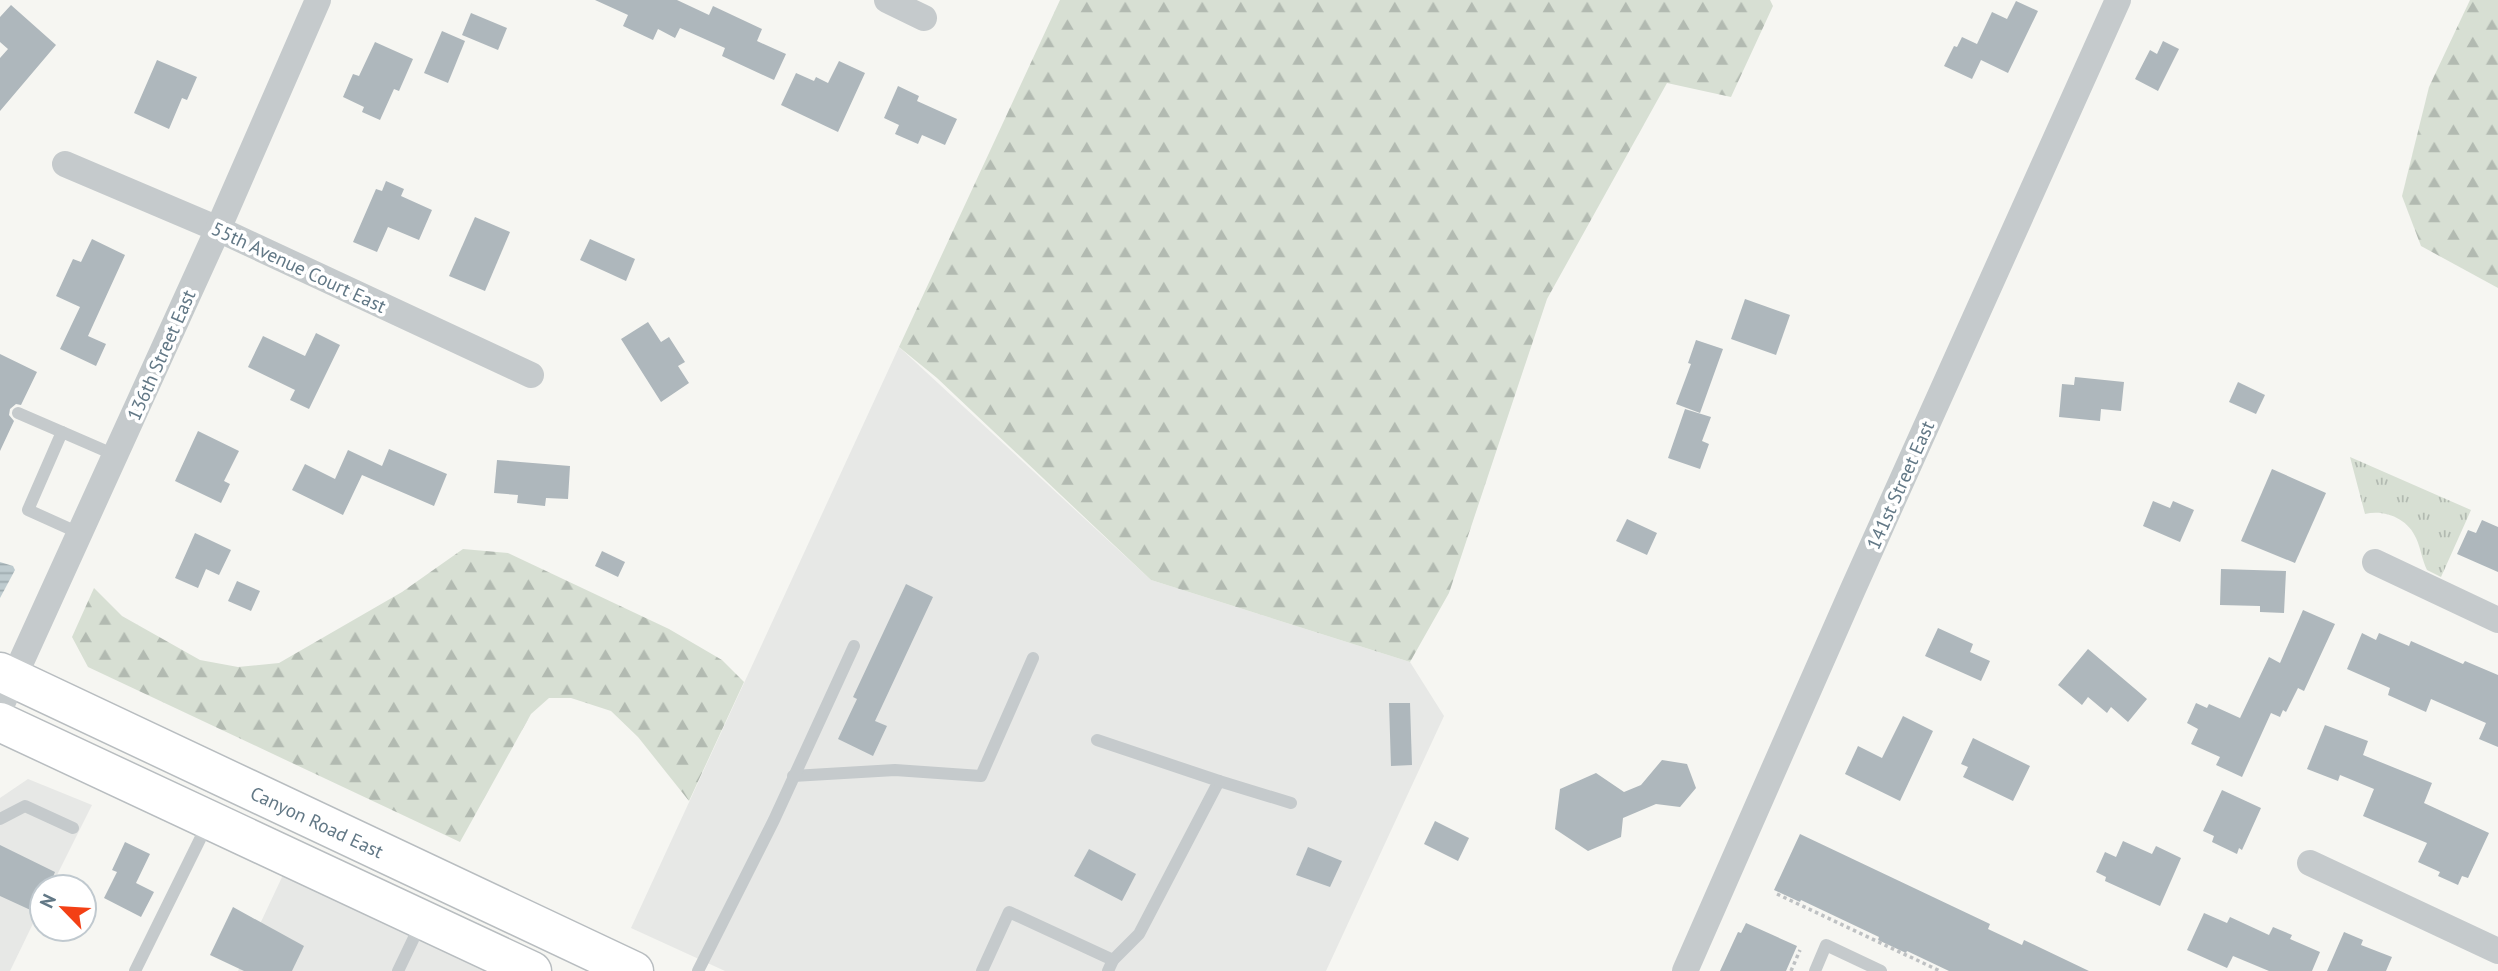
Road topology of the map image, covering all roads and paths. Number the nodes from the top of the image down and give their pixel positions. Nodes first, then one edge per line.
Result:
1 (318, 0) edge
2 (887, 0) edge
3 (2118, 0) edge
4 (924, 18) dead end
5 (65, 164) dead end
6 (218, 229) junction
7 (531, 375) dead end
8 (18, 413) dead end
9 (62, 432) junction
10 (115, 455) junction
11 (79, 533) junction
12 (2375, 562) dead end
13 (2498, 620) edge
14 (854, 646) dead end
15 (1034, 658) dead end
16 (4, 686) edge
17 (0, 722) edge
18 (1097, 740) dead end
19 (793, 776) junction
20 (1219, 781) junction
21 (1291, 803) dead end
22 (0, 819) edge
23 (210, 820) junction
24 (73, 828) dead end
25 (2310, 863) dead end
26 (1777, 894) dead end
27 (423, 920) junction
28 (1800, 950) dead end
29 (2498, 951) edge
30 (1110, 965) edge
31 (135, 971) edge
32 (398, 971) edge
33 (533, 971) edge
34 (634, 971) edge
35 (698, 971) edge
36 (982, 971) edge
37 (1685, 971) edge
38 (1791, 971) edge
39 (1815, 971) edge
40 (1881, 971) edge
41 (1940, 971) edge

1 - 6 street, 136th Street East
2 - 4 street
3 - 37 street, 141st Street East
5 - 6 street, 55th Avenue Court East
6 - 7 street, 55th Avenue Court East
6 - 10 street, 136th Street East
8 - 9 lane
9 - 10 lane
9 - 11 lane
10 - 11 street, 136th Street East
11 - 16 street, 136th Street East
12 - 13 street
14 - 19 lane
15 - 19 lane
16 - 34 main road, Canyon Road East
17 - 23 main road
18 - 20 lane
19 - 35 lane
20 - 21 lane
20 - 30 lane
22 - 24 lane
23 - 27 main road
23 - 31 lane
25 - 29 street
26 - 41 path
27 - 32 lane
27 - 33 main road
28 - 38 path
30 - 36 lane
39 - 40 lane

